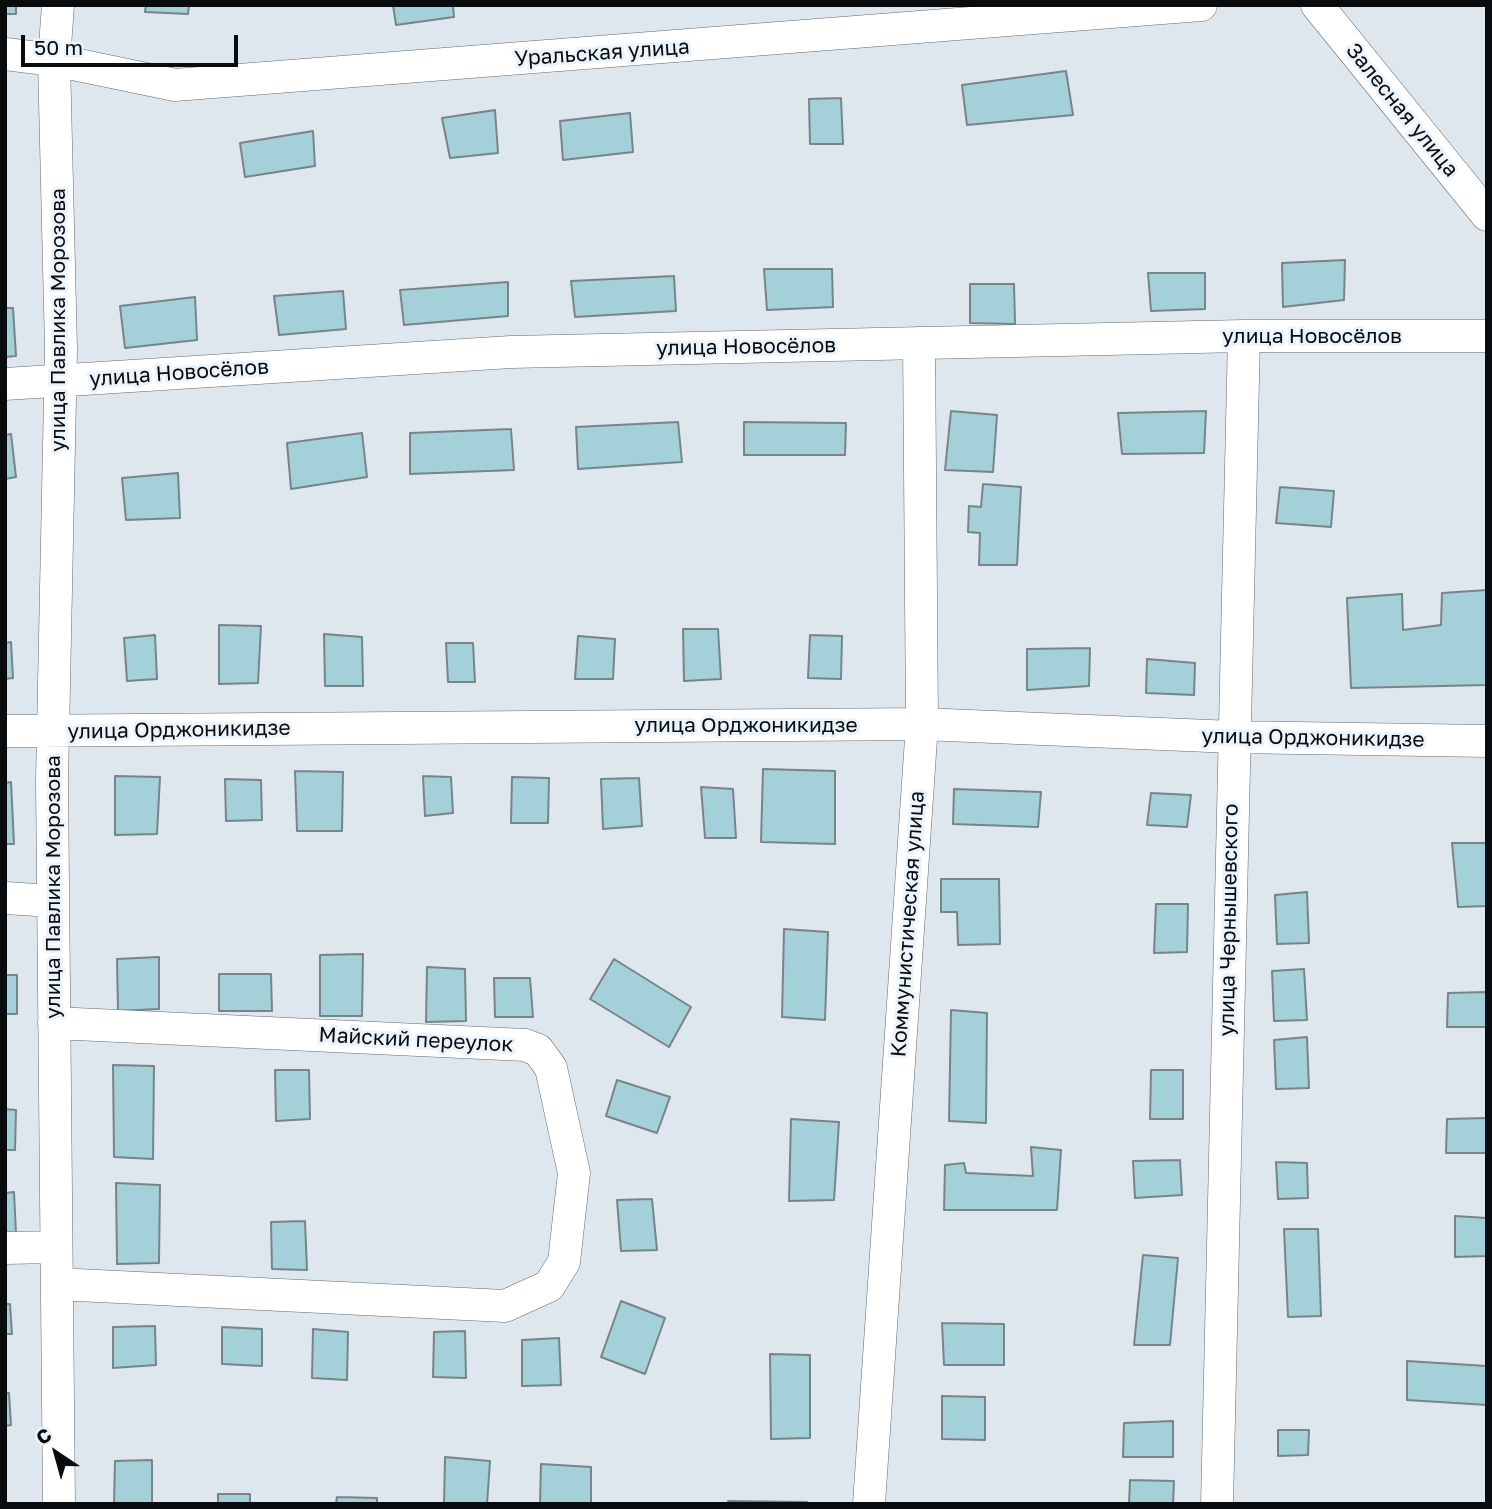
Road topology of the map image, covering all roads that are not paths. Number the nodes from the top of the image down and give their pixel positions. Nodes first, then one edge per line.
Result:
1 (58, 5) edge
2 (1202, 5) edge
3 (1317, 5) edge
4 (5, 54) edge
5 (54, 60) junction
6 (1487, 215) edge
7 (1244, 336) junction
8 (1487, 337) edge
9 (919, 343) junction
10 (60, 380) junction
11 (5, 384) edge
12 (922, 724) junction
13 (5, 731) edge
14 (53, 731) junction
15 (1233, 737) junction
16 (1487, 741) edge
17 (5, 898) edge
18 (53, 901) junction
19 (54, 1023) junction
20 (56, 1247) junction
21 (5, 1248) edge
22 (57, 1283) junction
23 (59, 1504) edge
24 (869, 1504) edge
25 (1217, 1504) edge

1 - 5 street, улица Павлика Морозова
2 - 5 street, Уральская улица
3 - 6 street, Залесная улица
4 - 5 street, Уральская улица
5 - 10 street, улица Павлика Морозова
7 - 8 street, улица Новосёлов
7 - 9 street, улица Новосёлов
7 - 15 street, улица Чернышевского
9 - 10 street, улица Новосёлов
9 - 12 street, Коммунистическая улица
10 - 11 street, улица Новосёлов
10 - 14 street, улица Павлика Морозова
12 - 14 street, улица Орджоникидзе
12 - 15 street, улица Орджоникидзе
12 - 24 street, Коммунистическая улица
13 - 14 street, улица Орджоникидзе
14 - 18 street, улица Павлика Морозова
15 - 16 street, улица Орджоникидзе
15 - 25 street, улица Чернышевского
17 - 18 street
18 - 19 street, улица Павлика Морозова
19 - 20 street, улица Павлика Морозова
19 - 22 street, Майский переулок
20 - 21 street
20 - 22 street, улица Павлика Морозова
22 - 23 street, улица Павлика Морозова

